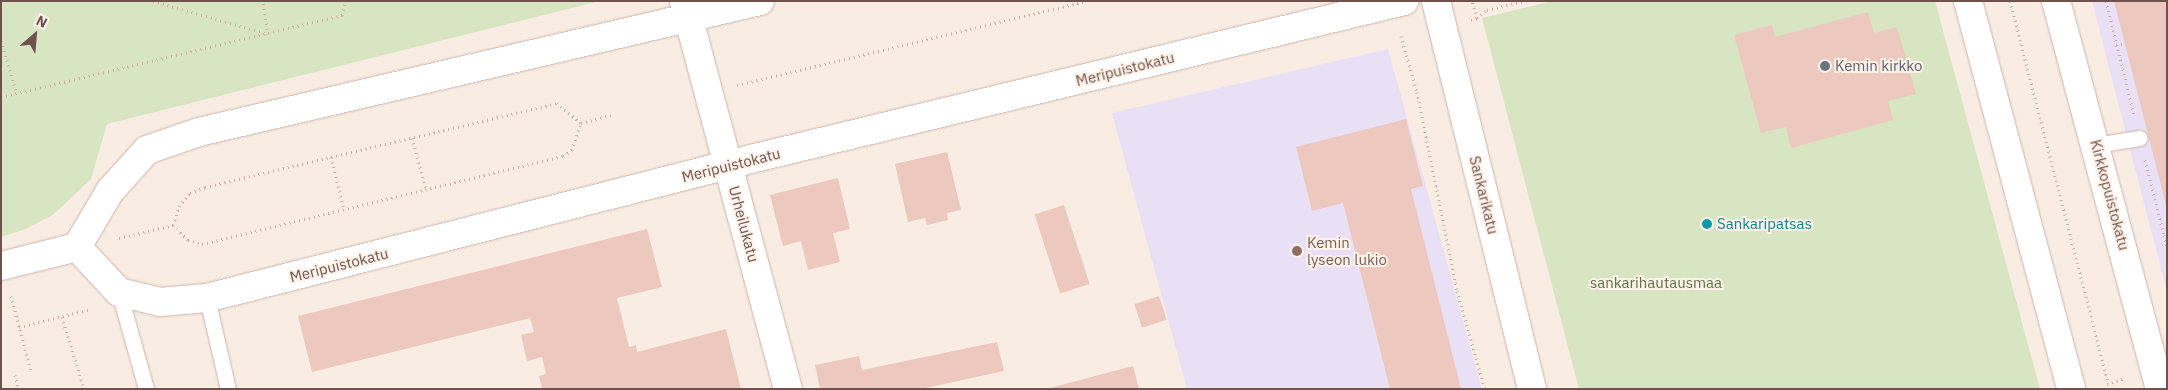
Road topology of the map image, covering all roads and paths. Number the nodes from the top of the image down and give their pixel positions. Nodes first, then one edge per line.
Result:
1 (153, 1) edge
2 (263, 1) edge
3 (346, 1) edge
4 (760, 1) edge
5 (1086, 1) edge
6 (1404, 1) edge
7 (1436, 1) edge
8 (1523, 1) edge
9 (1968, 1) edge
10 (2010, 1) edge
11 (2056, 1) edge
12 (687, 10) edge
13 (1477, 18) dead end
14 (268, 34) junction
15 (1401, 36) dead end
16 (1, 41) edge
17 (2125, 44) dead end
18 (2116, 45) dead end
19 (732, 86) dead end
20 (17, 94) junction
21 (1, 98) edge
22 (611, 115) dead end
23 (581, 123) junction
24 (412, 138) junction
25 (2140, 138) dead end
26 (2096, 145) junction
27 (332, 157) junction
28 (728, 166) junction
29 (426, 189) junction
30 (344, 210) junction
31 (173, 226) junction
32 (2167, 234) edge
33 (77, 247) junction
34 (2167, 247) edge
35 (2, 266) edge
36 (121, 297) junction
37 (207, 298) junction
38 (62, 317) junction
39 (19, 327) junction
40 (32, 371) dead end
41 (15, 375) dead end
42 (2108, 383) dead end
43 (18, 389) edge
44 (84, 389) edge
45 (146, 389) edge
46 (228, 389) edge
47 (788, 389) edge
48 (1485, 389) edge
49 (1532, 389) edge
50 (2071, 389) edge
51 (2160, 389) edge

1 - 14 path
2 - 14 path
3 - 14 path
4 - 12 street
5 - 19 path
6 - 28 street, Meripuistokatu
7 - 49 street, Sankarikatu
8 - 13 path
9 - 50 street
10 - 42 path
11 - 26 street, Kirkkopuistokatu
12 - 28 street, Urheilukatu
12 - 33 street
14 - 20 path
15 - 48 path
16 - 20 path
17 - 18 path
20 - 21 path
22 - 23 path
23 - 24 path
23 - 29 path
24 - 27 path
24 - 29 path
25 - 26 lane
26 - 51 street, Kirkkopuistokatu
27 - 30 path
27 - 31 path
28 - 37 street, Meripuistokatu
28 - 47 street, Urheilukatu
29 - 30 path
30 - 31 path
31 - 33 path
32 - 34 path
33 - 35 street
33 - 36 street
35 - 39 path
36 - 37 street, Meripuistokatu
36 - 38 path
36 - 45 lane
37 - 46 lane
38 - 39 path
38 - 44 path
39 - 40 path
41 - 43 path

